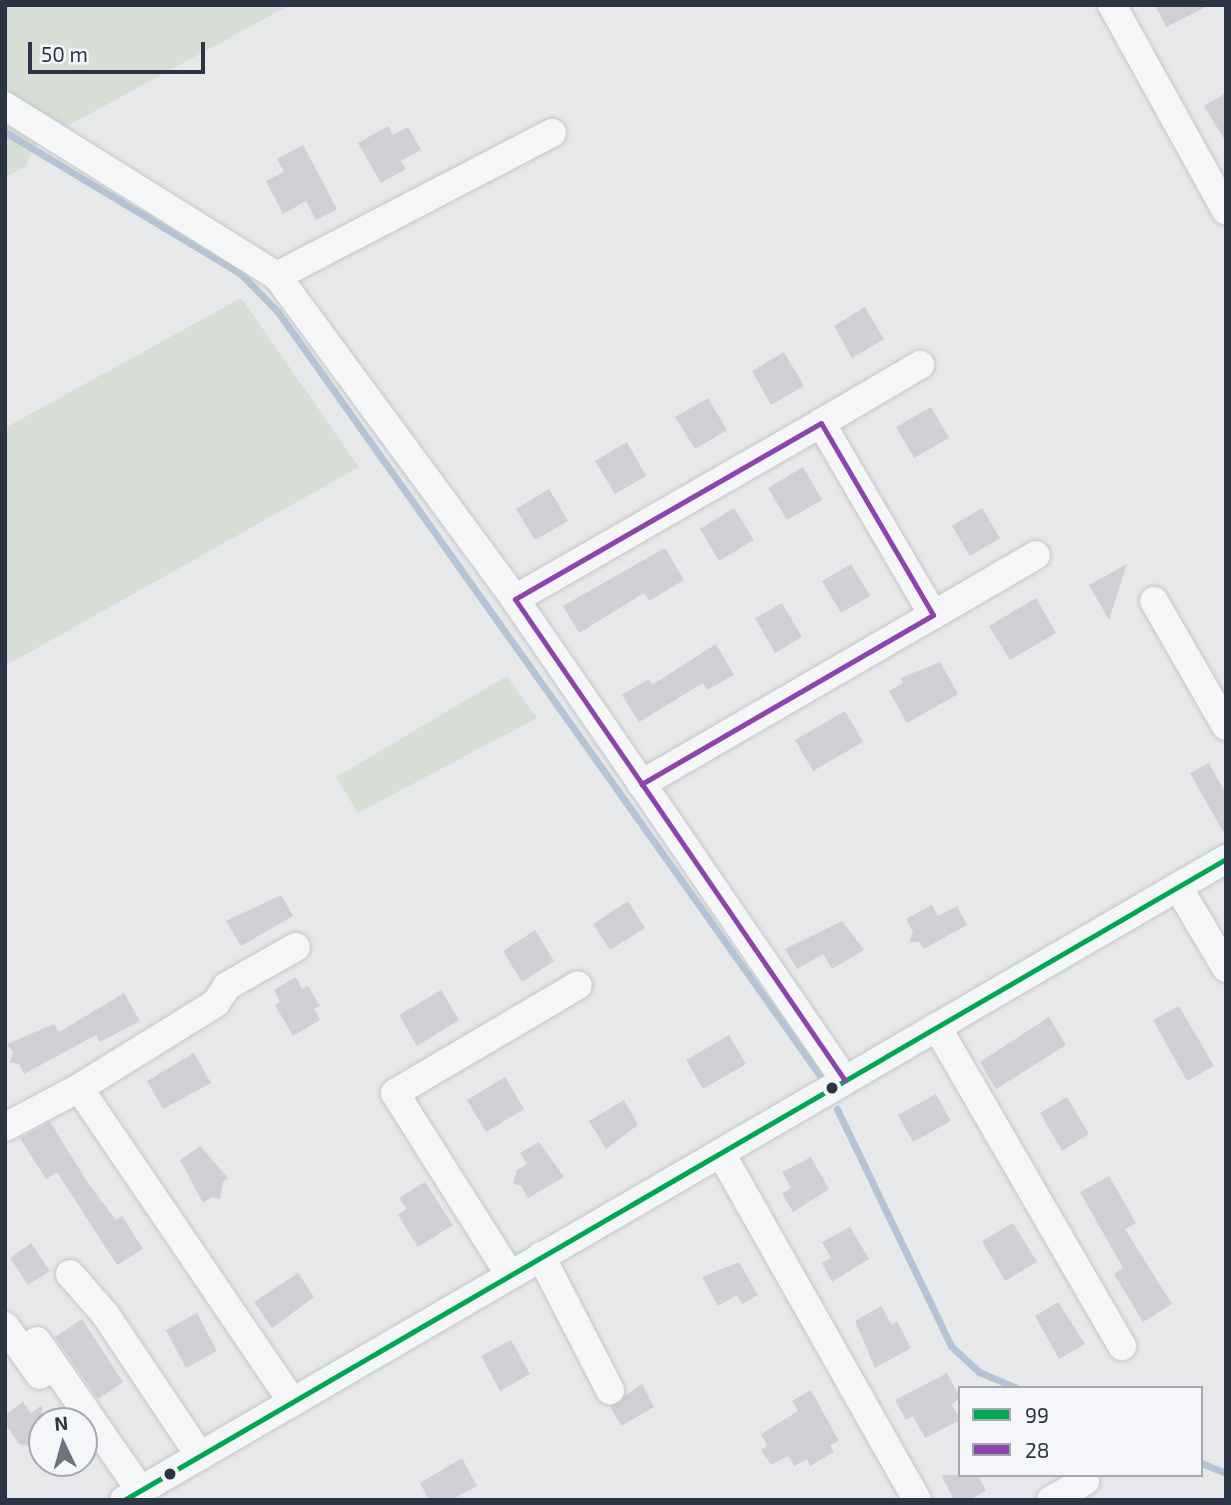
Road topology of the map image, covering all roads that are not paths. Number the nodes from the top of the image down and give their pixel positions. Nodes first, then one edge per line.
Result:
1 (1112, 5) edge
2 (5, 106) edge
3 (552, 132) dead end
4 (1226, 211) edge
5 (277, 276) junction
6 (920, 365) dead end
7 (821, 423) junction
8 (1036, 555) dead end
9 (515, 599) junction
10 (1154, 601) dead end
11 (933, 615) junction
12 (1226, 726) edge
13 (642, 784) junction
14 (1226, 859) edge
15 (1178, 887) junction
16 (296, 947) dead end
17 (1226, 968) edge
18 (578, 985) dead end
19 (937, 1027) junction
20 (845, 1080) junction
21 (79, 1088) junction
22 (5, 1126) edge
23 (722, 1155) junction
24 (541, 1256) junction
25 (70, 1274) dead end
26 (510, 1275) junction
27 (5, 1326) edge
28 (37, 1341) dead end
29 (1122, 1346) dead end
30 (610, 1390) dead end
31 (292, 1402) junction
32 (61, 1407) edge
33 (200, 1456) junction
34 (98, 1459) edge
35 (1085, 1481) dead end
36 (128, 1497) edge
37 (917, 1500) edge
38 (1051, 1500) edge

1 - 4 street
2 - 5 street
3 - 5 street
5 - 9 street
6 - 7 street
7 - 9 street
7 - 11 street
8 - 11 street
9 - 13 street
10 - 12 street
11 - 13 street
13 - 20 street
14 - 15 street
15 - 17 street
15 - 19 street
16 - 21 street
18 - 26 street
19 - 20 street
19 - 29 street
20 - 23 street
21 - 22 street
21 - 31 street
23 - 24 street
23 - 37 street
24 - 26 street
24 - 30 street
25 - 33 street
26 - 31 street
27 - 32 street
28 - 36 street
31 - 33 street
33 - 36 street
34 - 36 street
35 - 38 street

